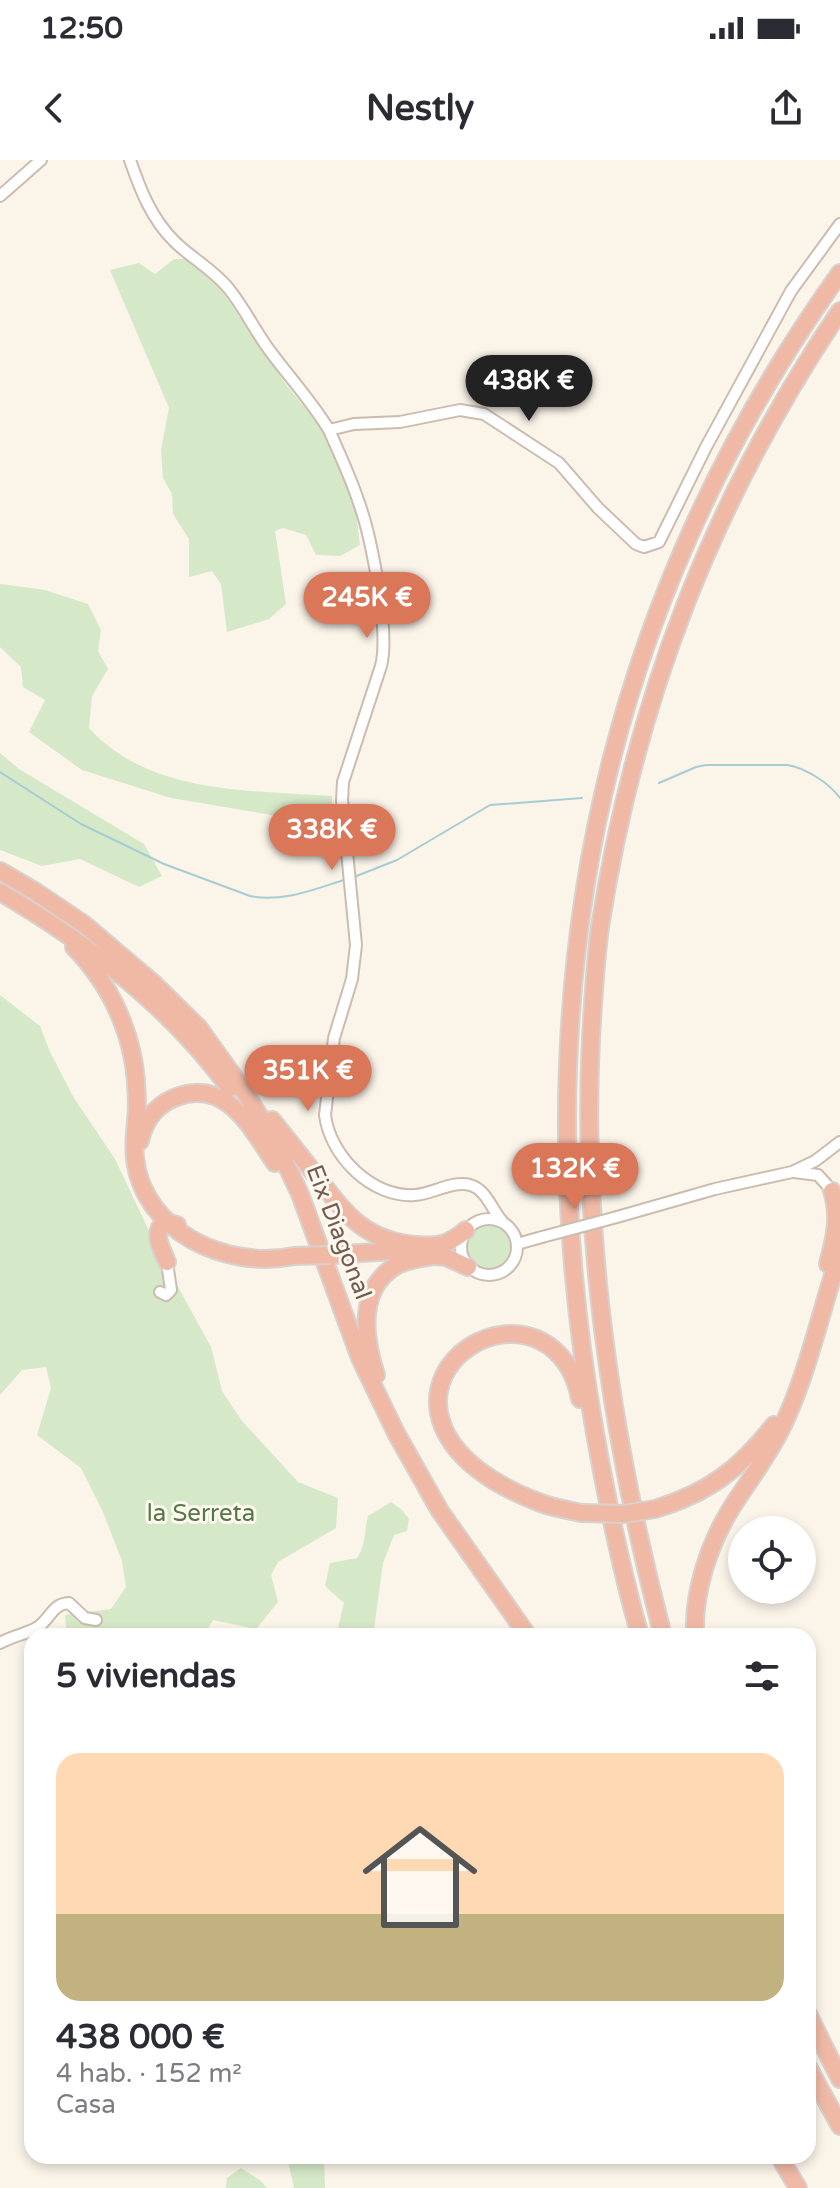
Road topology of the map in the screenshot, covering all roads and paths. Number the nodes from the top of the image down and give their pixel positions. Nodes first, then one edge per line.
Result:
1 (41, 160) edge
2 (130, 160) edge
3 (0, 196) edge
4 (840, 224) edge
5 (840, 273) edge
6 (840, 311) edge
7 (329, 430) junction
8 (0, 871) edge
9 (6, 896) edge
10 (199, 1028) junction
11 (840, 1142) edge
12 (826, 1154) junction
13 (275, 1163) junction
14 (792, 1172) junction
15 (144, 1189) junction
16 (832, 1189) edge
17 (483, 1193) junction
18 (502, 1221) junction
19 (168, 1222) junction
20 (470, 1226) junction
21 (157, 1236) junction
22 (517, 1244) junction
23 (225, 1250) junction
24 (433, 1251) junction
25 (840, 1253) edge
26 (167, 1262) junction
27 (468, 1267) junction
28 (160, 1292) dead end
29 (396, 1433) junction
30 (602, 1513) edge
31 (602, 1513) edge
32 (602, 1513) edge
33 (602, 1513) edge
34 (96, 1620) dead end
35 (34, 1628) edge
36 (512, 1628) edge
37 (522, 1628) edge
38 (631, 1628) edge
39 (638, 1628) edge
40 (661, 1628) edge
41 (696, 1628) edge
42 (24, 1632) edge
43 (0, 1643) edge
44 (816, 2030) edge
45 (840, 2079) edge
46 (816, 2082) edge
47 (840, 2126) edge
48 (784, 2164) edge
49 (794, 2164) edge
50 (798, 2188) edge
51 (808, 2188) edge

1 - 3 street
2 - 7 street
4 - 7 street
5 - 39 highway
6 - 40 highway
7 - 17 street
8 - 10 highway, Eix Diagonal
9 - 13 highway, Eix Diagonal
9 - 15 highway
10 - 24 highway
10 - 29 highway, Eix Diagonal
11 - 12 street
12 - 14 street
12 - 16 street
13 - 23 highway
13 - 36 highway, Eix Diagonal
14 - 16 street
14 - 22 street, bridge
15 - 19 highway
15 - 21 highway
16 - 30 highway, bridge
17 - 18 street
17 - 20 street
18 - 20 street
18 - 22 street
19 - 21 highway
19 - 23 highway
20 - 24 highway
20 - 27 street
21 - 26 highway
22 - 27 street
23 - 24 highway, bridge
23 - 26 highway
24 - 27 highway
24 - 29 highway
25 - 41 highway
26 - 28 street
29 - 37 highway, Eix Diagonal
31 - 32 highway, bridge
33 - 38 highway, bridge
34 - 35 street
42 - 43 street
44 - 45 highway
46 - 47 highway
48 - 50 highway
49 - 51 highway

